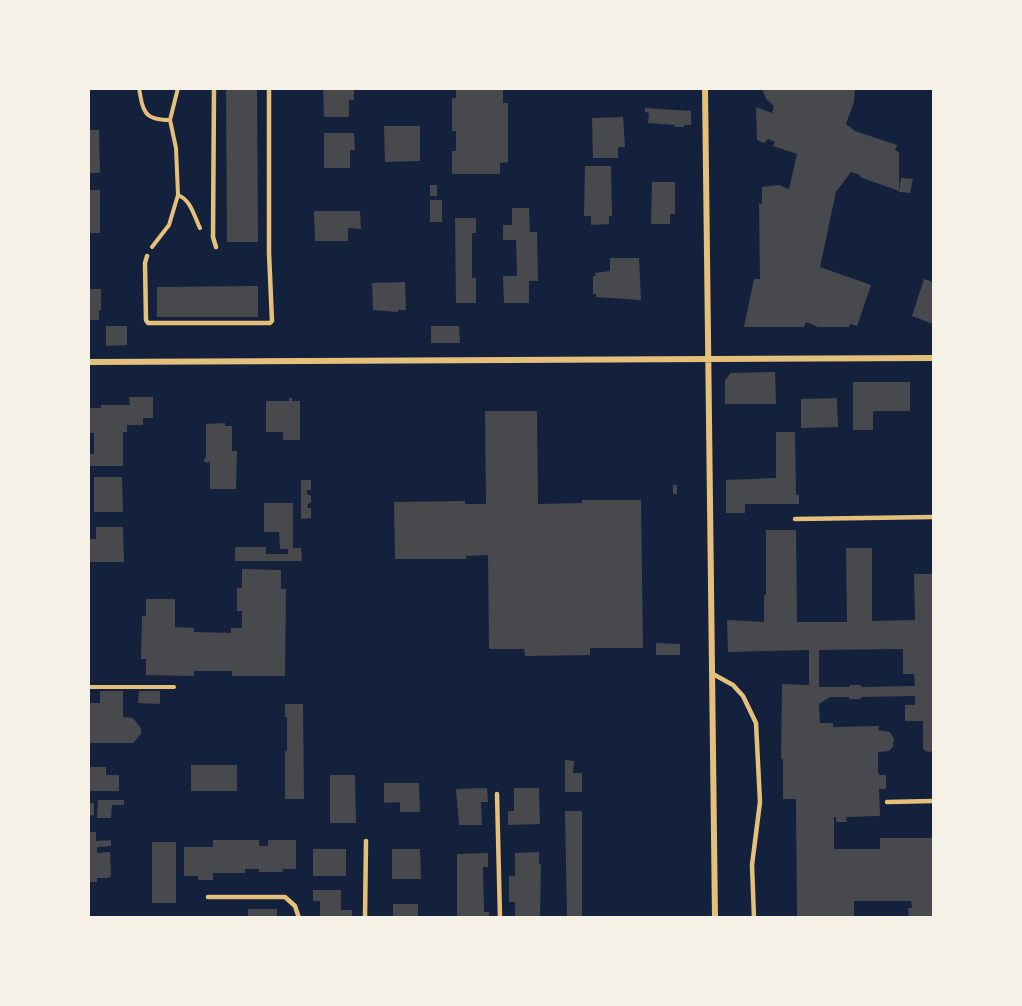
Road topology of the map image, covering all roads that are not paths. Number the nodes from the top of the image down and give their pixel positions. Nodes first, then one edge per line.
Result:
1 (214, 88) edge
2 (268, 88) edge
3 (705, 88) edge
4 (216, 247) dead end
5 (147, 256) road end
6 (933, 358) edge
7 (708, 359) junction
8 (88, 362) edge
9 (933, 517) edge
10 (795, 519) dead end
11 (713, 674) junction
12 (497, 794) dead end
13 (933, 801) edge
14 (887, 802) dead end
15 (366, 841) dead end
16 (208, 897) dead end
17 (299, 918) edge
18 (365, 918) edge
19 (500, 918) edge
20 (715, 918) edge
21 (754, 918) edge

1 - 4 lane
2 - 5 lane
3 - 7 street
6 - 7 street
7 - 8 street
7 - 11 street
9 - 10 lane
11 - 20 street
11 - 21 lane
12 - 19 lane
13 - 14 lane
15 - 18 lane
16 - 17 lane

